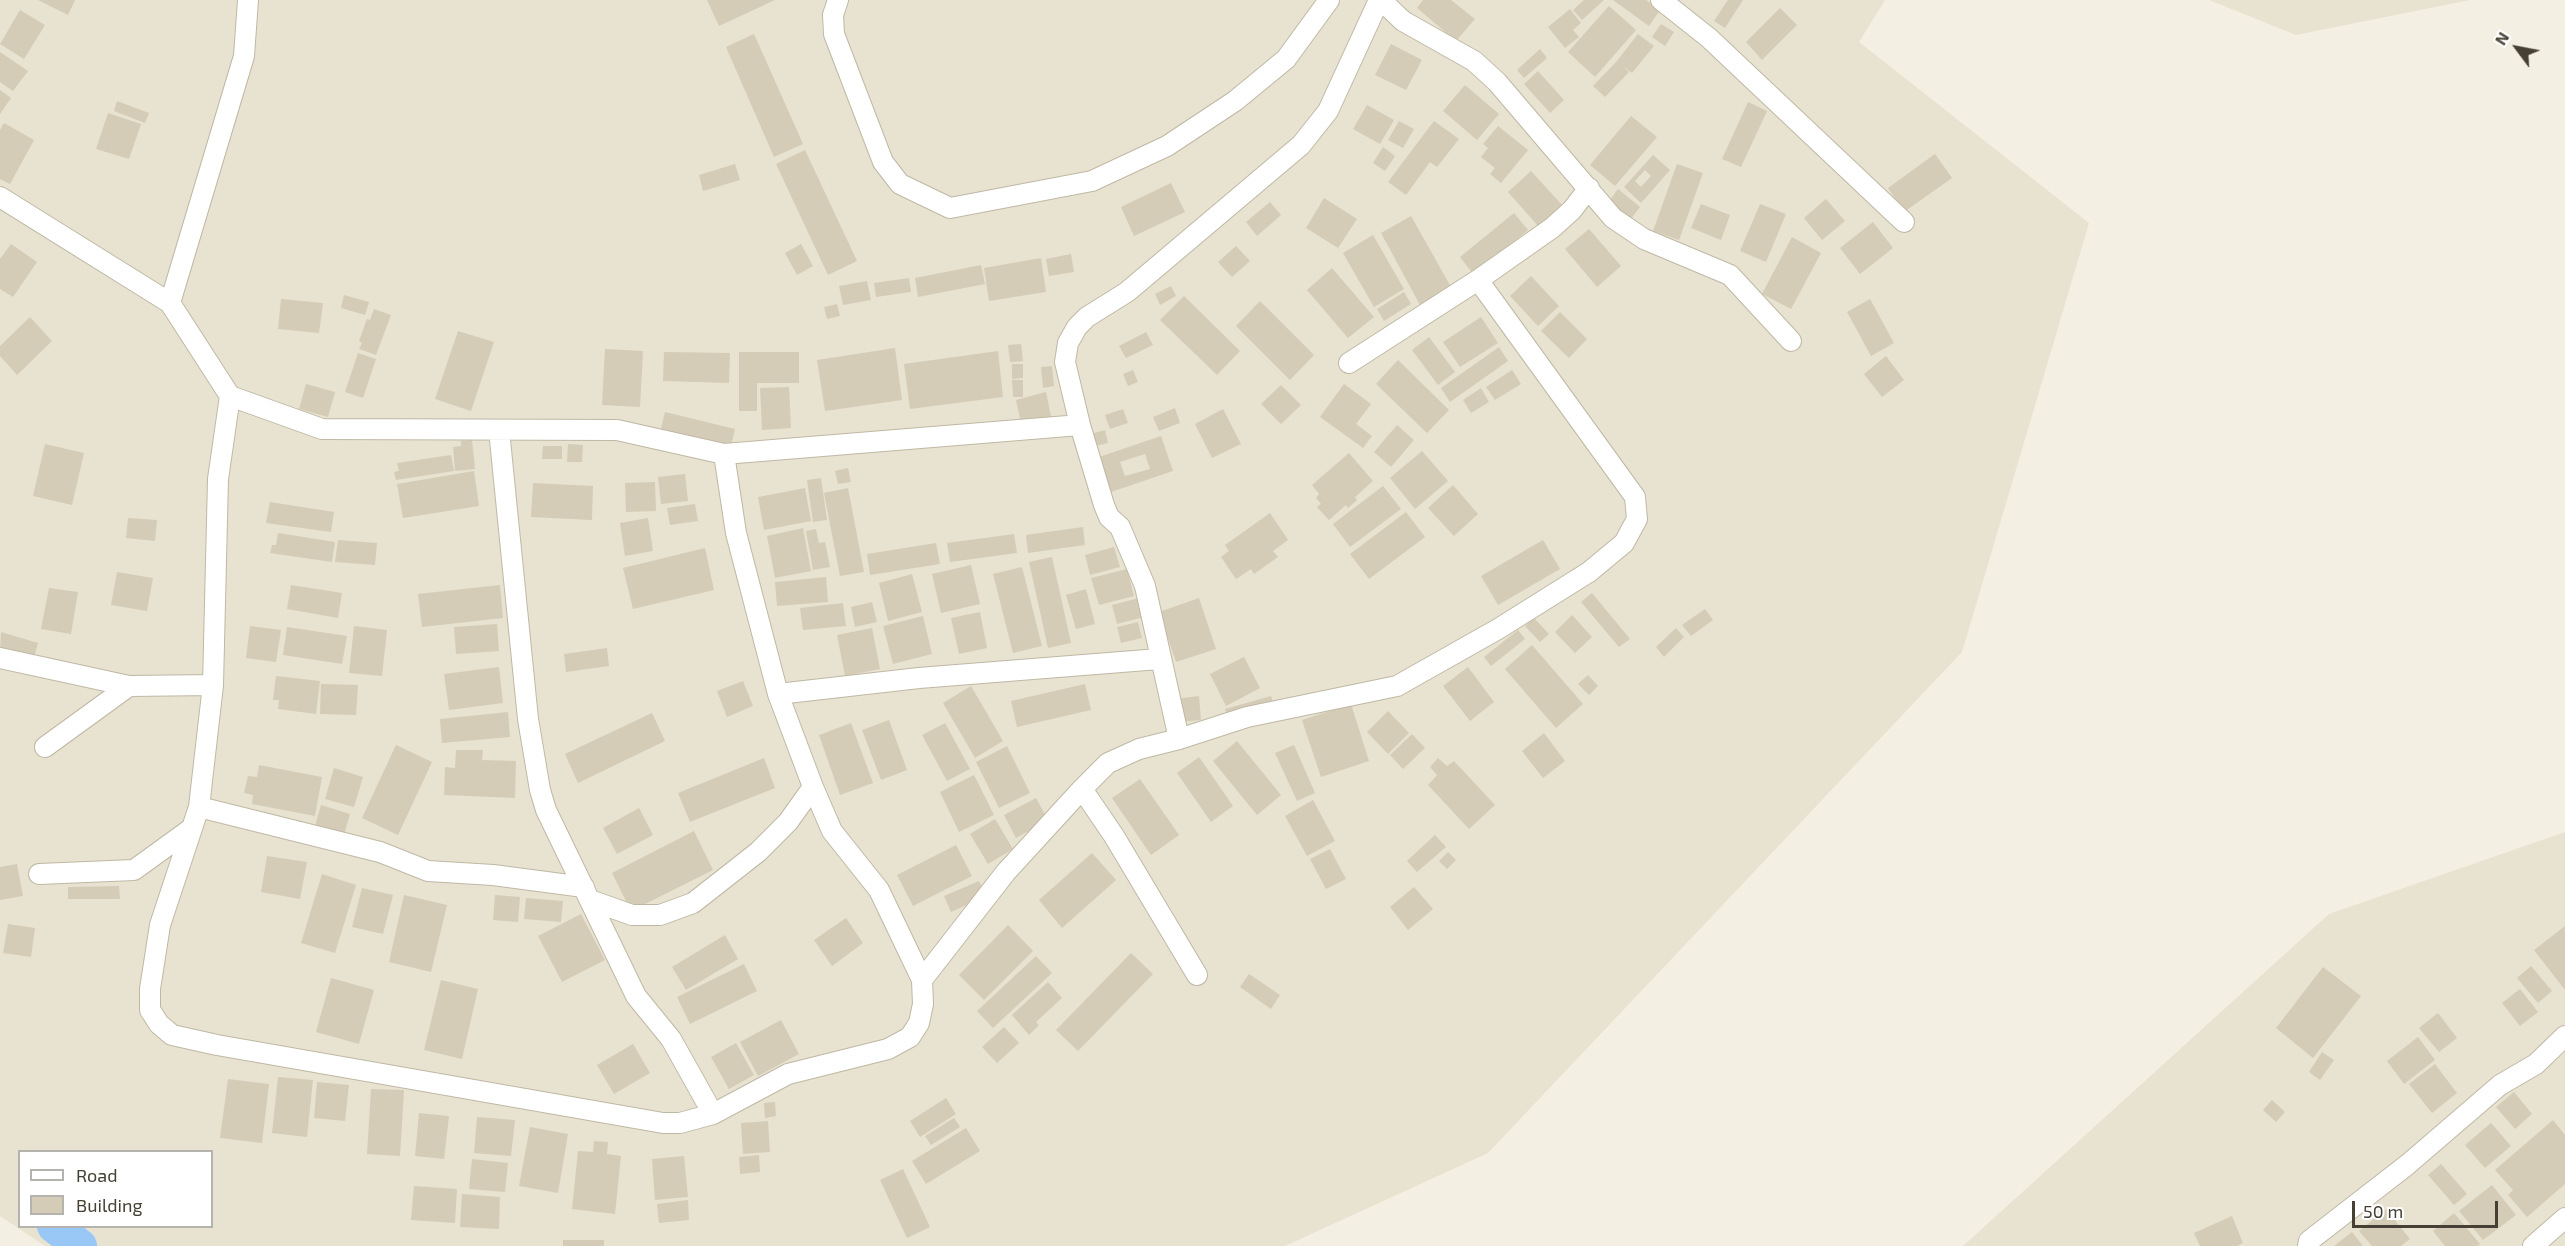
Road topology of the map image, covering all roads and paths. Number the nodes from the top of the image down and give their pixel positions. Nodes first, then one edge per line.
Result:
1 (248, 0) edge
2 (838, 0) edge
3 (1329, 0) edge
4 (1380, 0) edge
5 (1661, 0) edge
6 (1589, 188) junction
7 (0, 197) edge
8 (1904, 222) dead end
9 (1478, 280) junction
10 (170, 303) junction
11 (1791, 341) dead end
12 (1349, 363) dead end
13 (230, 396) junction
14 (1080, 425) junction
15 (499, 430) junction
16 (724, 454) junction
17 (0, 658) edge
18 (1159, 659) junction
19 (213, 685) junction
20 (129, 686) junction
21 (778, 694) junction
22 (1179, 740) junction
23 (45, 747) dead end
24 (813, 787) junction
25 (1082, 789) junction
26 (199, 807) junction
27 (192, 828) junction
28 (39, 874) dead end
29 (587, 893) junction
30 (1197, 975) dead end
31 (922, 980) junction
32 (2565, 1036) edge
33 (713, 1114) junction
34 (2565, 1218) edge
35 (2308, 1246) edge
36 (2533, 1246) edge

1 - 10 street
2 - 3 street
4 - 6 street
4 - 14 street
5 - 8 street
6 - 9 street
6 - 11 street
7 - 10 street
9 - 12 street
9 - 22 street
10 - 13 street
13 - 15 street
13 - 19 street
14 - 16 street
14 - 18 street
15 - 16 street
15 - 29 street
16 - 21 street
17 - 20 street
18 - 21 street
18 - 22 street
19 - 20 street
19 - 26 street
20 - 23 street
21 - 24 street
22 - 25 street
24 - 29 street
24 - 31 street
25 - 30 street
25 - 31 street
26 - 27 street
26 - 29 street
27 - 28 street
27 - 33 street
29 - 33 street
31 - 33 street
32 - 35 street
34 - 36 street

